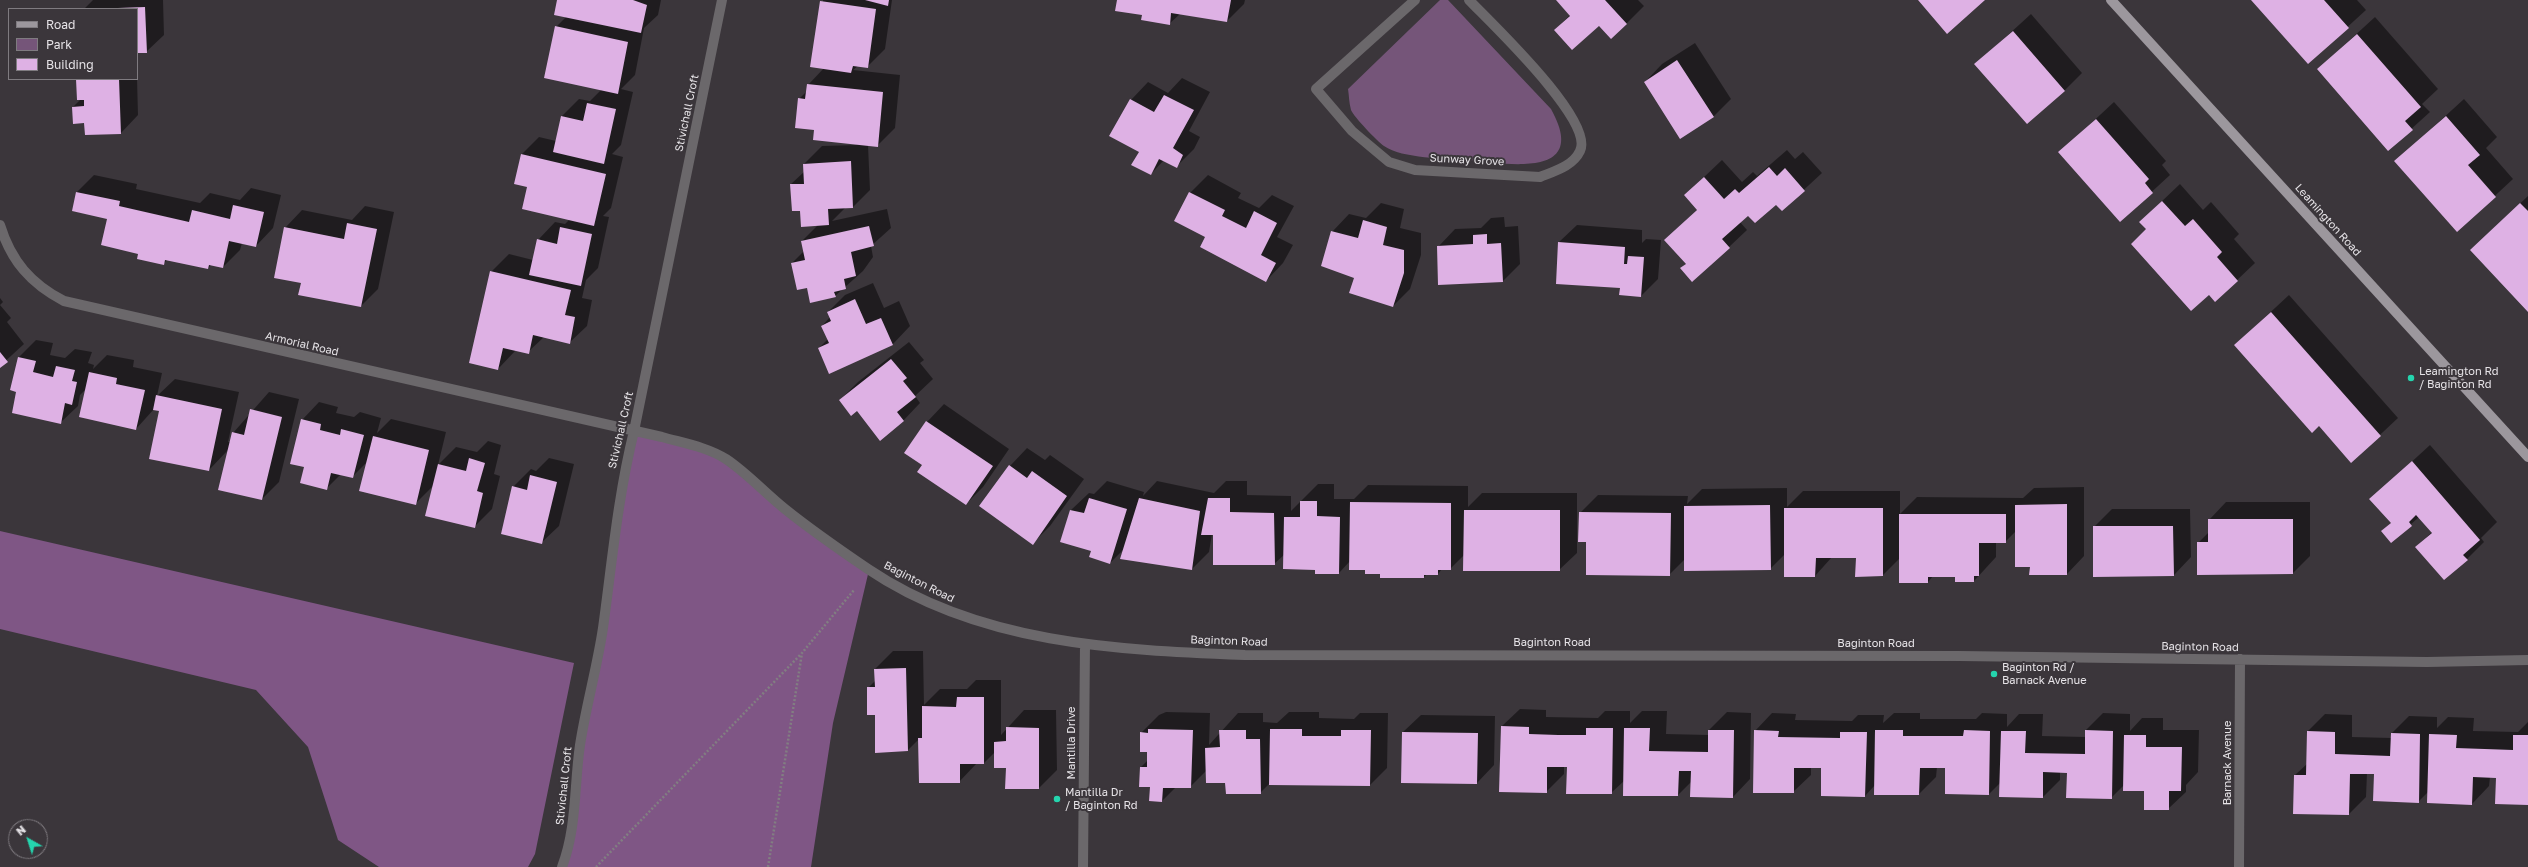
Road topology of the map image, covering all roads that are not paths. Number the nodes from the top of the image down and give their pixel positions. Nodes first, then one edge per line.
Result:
1 (722, 0) edge
2 (1415, 0) edge
3 (1469, 0) edge
4 (2111, 0) edge
5 (0, 225) edge
6 (634, 431) junction
7 (2528, 457) edge
8 (1085, 644) junction
9 (2240, 659) junction
10 (2528, 660) edge
11 (562, 867) edge
12 (1083, 867) edge
13 (2239, 867) edge

1 - 6 street, Stivichall Croft
2 - 3 street, Sunway Grove
4 - 7 main road, Leamington Road
5 - 6 street, Armorial Road
6 - 8 street, Baginton Road
6 - 11 street, Stivichall Croft
8 - 9 street, Baginton Road
8 - 12 street, Mantilla Drive
9 - 10 street, Baginton Road
9 - 13 street, Barnack Avenue

